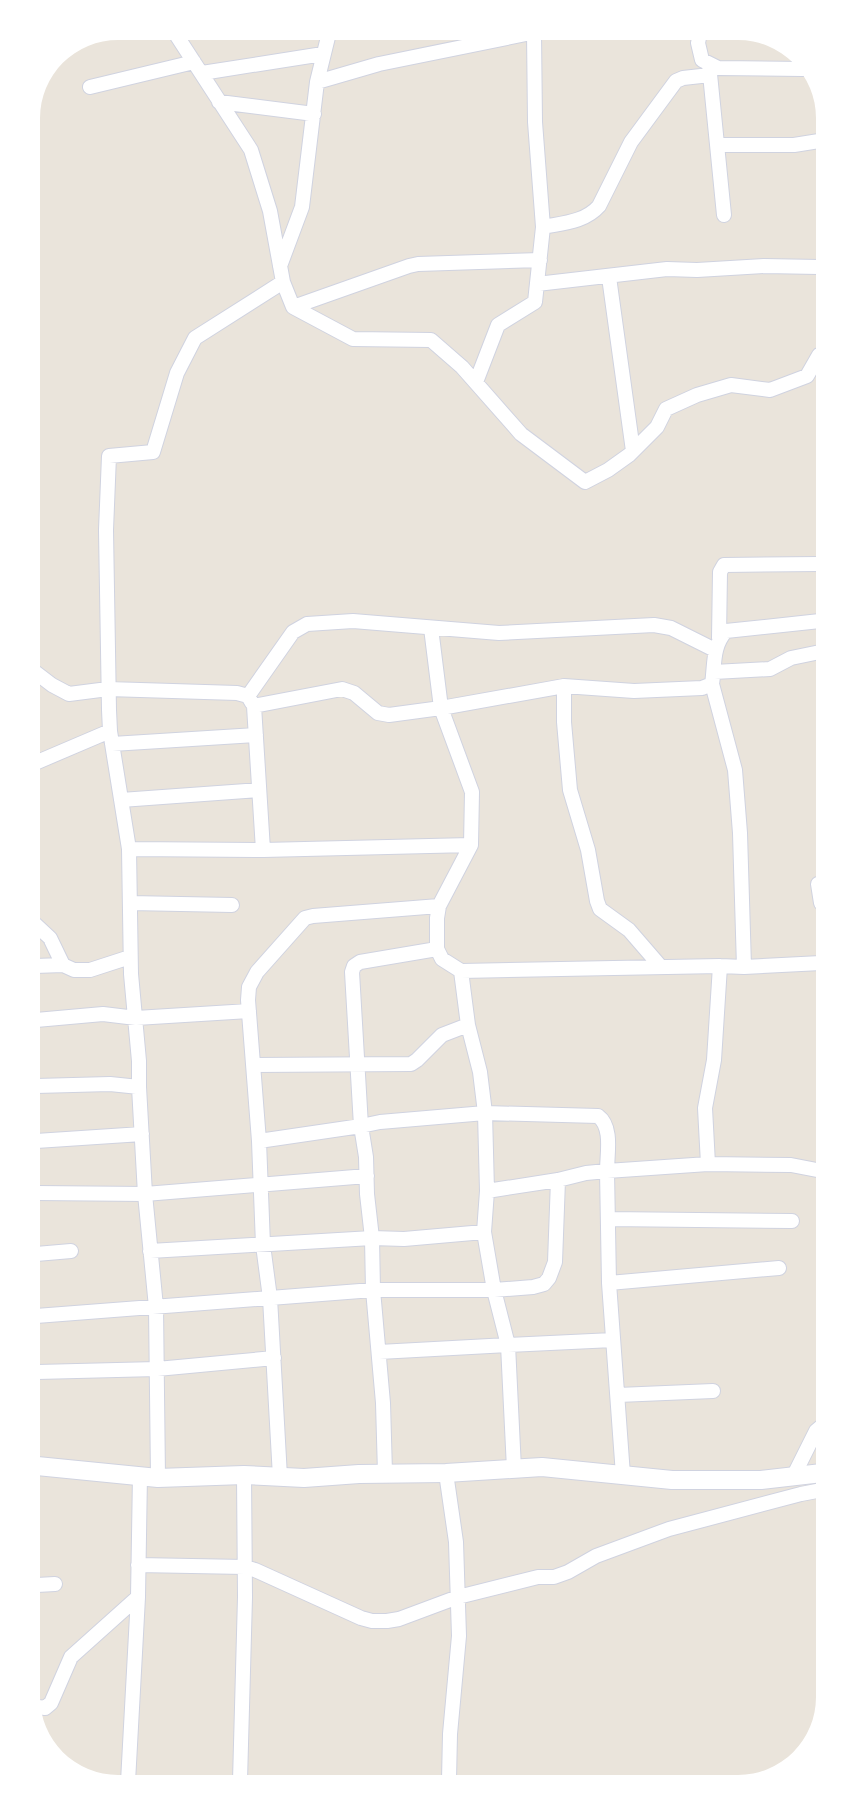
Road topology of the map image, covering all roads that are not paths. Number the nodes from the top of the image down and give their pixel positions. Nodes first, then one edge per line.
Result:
1 (180, 40) edge
2 (327, 40) edge
3 (498, 40) edge
4 (533, 40) edge
5 (699, 40) edge
6 (323, 54) junction
7 (198, 67) junction
8 (799, 69) edge
9 (710, 70) junction
10 (317, 82) junction
11 (90, 88) dead end
12 (219, 102) junction
13 (314, 114) junction
14 (816, 141) edge
15 (717, 145) junction
16 (724, 215) dead end
17 (543, 227) junction
18 (540, 260) junction
19 (280, 266) junction
20 (816, 267) edge
21 (609, 277) junction
22 (283, 282) junction
23 (537, 284) junction
24 (293, 307) junction
25 (816, 360) edge
26 (476, 382) junction
27 (633, 451) junction
28 (816, 564) edge
29 (816, 621) edge
30 (431, 628) junction
31 (717, 644) junction
32 (816, 653) edge
33 (40, 676) edge
34 (713, 678) junction
35 (564, 686) junction
36 (108, 689) junction
37 (251, 701) junction
38 (441, 708) junction
39 (256, 735) junction
40 (111, 738) junction
41 (40, 761) edge
42 (259, 790) junction
43 (121, 800) junction
44 (471, 845) junction
45 (129, 849) junction
46 (263, 850) junction
47 (130, 903) junction
48 (232, 905) dead end
49 (438, 906) junction
50 (40, 929) edge
51 (437, 949) junction
52 (130, 957) junction
53 (816, 963) edge
54 (63, 965) junction
55 (40, 966) edge
56 (720, 966) junction
57 (661, 967) junction
58 (744, 967) junction
59 (461, 971) junction
60 (249, 1011) junction
61 (136, 1018) junction
62 (40, 1020) edge
63 (468, 1025) junction
64 (357, 1064) junction
65 (254, 1065) junction
66 (40, 1086) edge
67 (139, 1087) junction
68 (485, 1113) junction
69 (361, 1126) junction
70 (142, 1134) junction
71 (40, 1141) edge
72 (259, 1141) junction
73 (708, 1164) junction
74 (816, 1170) edge
75 (607, 1171) junction
76 (367, 1176) junction
77 (558, 1180) junction
78 (260, 1183) junction
79 (487, 1191) junction
80 (40, 1193) edge
81 (145, 1194) junction
82 (608, 1219) junction
83 (792, 1221) dead end
84 (484, 1232) junction
85 (372, 1238) junction
86 (263, 1245) junction
87 (150, 1250) junction
88 (71, 1251) dead end
89 (40, 1254) edge
90 (779, 1268) dead end
91 (609, 1283) junction
92 (373, 1290) junction
93 (494, 1290) junction
94 (270, 1298) junction
95 (156, 1307) junction
96 (40, 1316) edge
97 (613, 1340) junction
98 (508, 1345) junction
99 (379, 1352) junction
100 (274, 1358) junction
101 (157, 1368) junction
102 (40, 1372) edge
103 (713, 1391) dead end
104 (618, 1395) junction
105 (816, 1431) edge
106 (40, 1466) edge
107 (514, 1469) junction
108 (385, 1473) junction
109 (446, 1473) junction
110 (816, 1474) edge
111 (244, 1475) junction
112 (623, 1475) junction
113 (140, 1476) junction
114 (280, 1476) junction
115 (793, 1477) junction
116 (158, 1478) junction
117 (816, 1491) edge
118 (138, 1564) junction
119 (245, 1567) junction
120 (55, 1584) dead end
121 (40, 1585) edge
122 (138, 1597) junction
123 (458, 1597) junction
124 (40, 1707) edge
125 (128, 1775) edge
126 (240, 1775) edge
127 (449, 1775) edge

1 - 7 street
2 - 6 street
3 - 10 street
4 - 17 street
5 - 9 street
6 - 7 street
6 - 10 street
7 - 11 street
7 - 12 street
8 - 9 street
9 - 15 street
9 - 17 street
10 - 13 street
12 - 13 street
12 - 19 street
13 - 19 street
14 - 15 street
15 - 16 street
17 - 18 street
18 - 23 street
18 - 24 street
19 - 22 street
20 - 21 street
21 - 23 street
21 - 27 street
22 - 24 street
22 - 36 street
23 - 26 street
24 - 26 street
25 - 27 street
26 - 27 street
28 - 31 street
29 - 31 street
30 - 31 street
30 - 37 street
30 - 38 street
31 - 34 street
32 - 34 street
33 - 36 street
34 - 35 street
34 - 58 street
35 - 38 street
35 - 57 street
36 - 37 street
36 - 40 street
37 - 38 street
37 - 39 street
38 - 44 street
39 - 40 street
39 - 42 street
40 - 41 street
40 - 43 street
42 - 43 street
42 - 46 street
43 - 45 street
44 - 46 street
44 - 49 street
45 - 46 street
45 - 47 street
47 - 48 street
47 - 52 street
49 - 51 street
49 - 60 street
50 - 54 street
51 - 59 street
51 - 64 street
52 - 54 street
52 - 61 street
53 - 58 street
54 - 55 street
56 - 57 street
56 - 58 street
56 - 73 street
57 - 59 street
59 - 63 street
60 - 61 street
60 - 65 street
61 - 62 street
61 - 67 street
63 - 64 street
63 - 68 street
64 - 65 street
64 - 69 street
65 - 72 street
66 - 67 street
67 - 70 street
68 - 69 street
68 - 75 street
68 - 79 street
69 - 72 street
69 - 76 street
70 - 71 street
70 - 81 street
72 - 78 street
73 - 74 street
73 - 75 street
75 - 77 street
75 - 82 street
76 - 78 street
76 - 85 street
77 - 79 street
77 - 93 street
78 - 81 street
78 - 86 street
79 - 84 street
80 - 81 street
81 - 87 street
82 - 83 street
82 - 91 street
84 - 85 street
84 - 93 street
85 - 86 street
85 - 92 street
86 - 87 street
86 - 94 street
87 - 95 street
88 - 89 street
90 - 91 street
91 - 97 street
92 - 93 street
92 - 94 street
92 - 99 street
93 - 98 street
94 - 95 street
94 - 100 street
95 - 96 street
95 - 101 street
97 - 98 street
97 - 104 street
98 - 99 street
98 - 107 street
99 - 108 street
100 - 101 street
100 - 114 street
101 - 102 street
101 - 116 street
103 - 104 street
104 - 112 street
105 - 115 street
106 - 113 street
107 - 109 street
107 - 112 street
108 - 109 street
108 - 114 street
109 - 123 street
110 - 115 street
111 - 114 street
111 - 116 street
111 - 119 street
112 - 115 street
113 - 116 street
113 - 118 street
117 - 123 street
118 - 119 street
118 - 122 street
119 - 123 street
119 - 126 street
120 - 121 street
122 - 124 street
122 - 125 street
123 - 127 street

